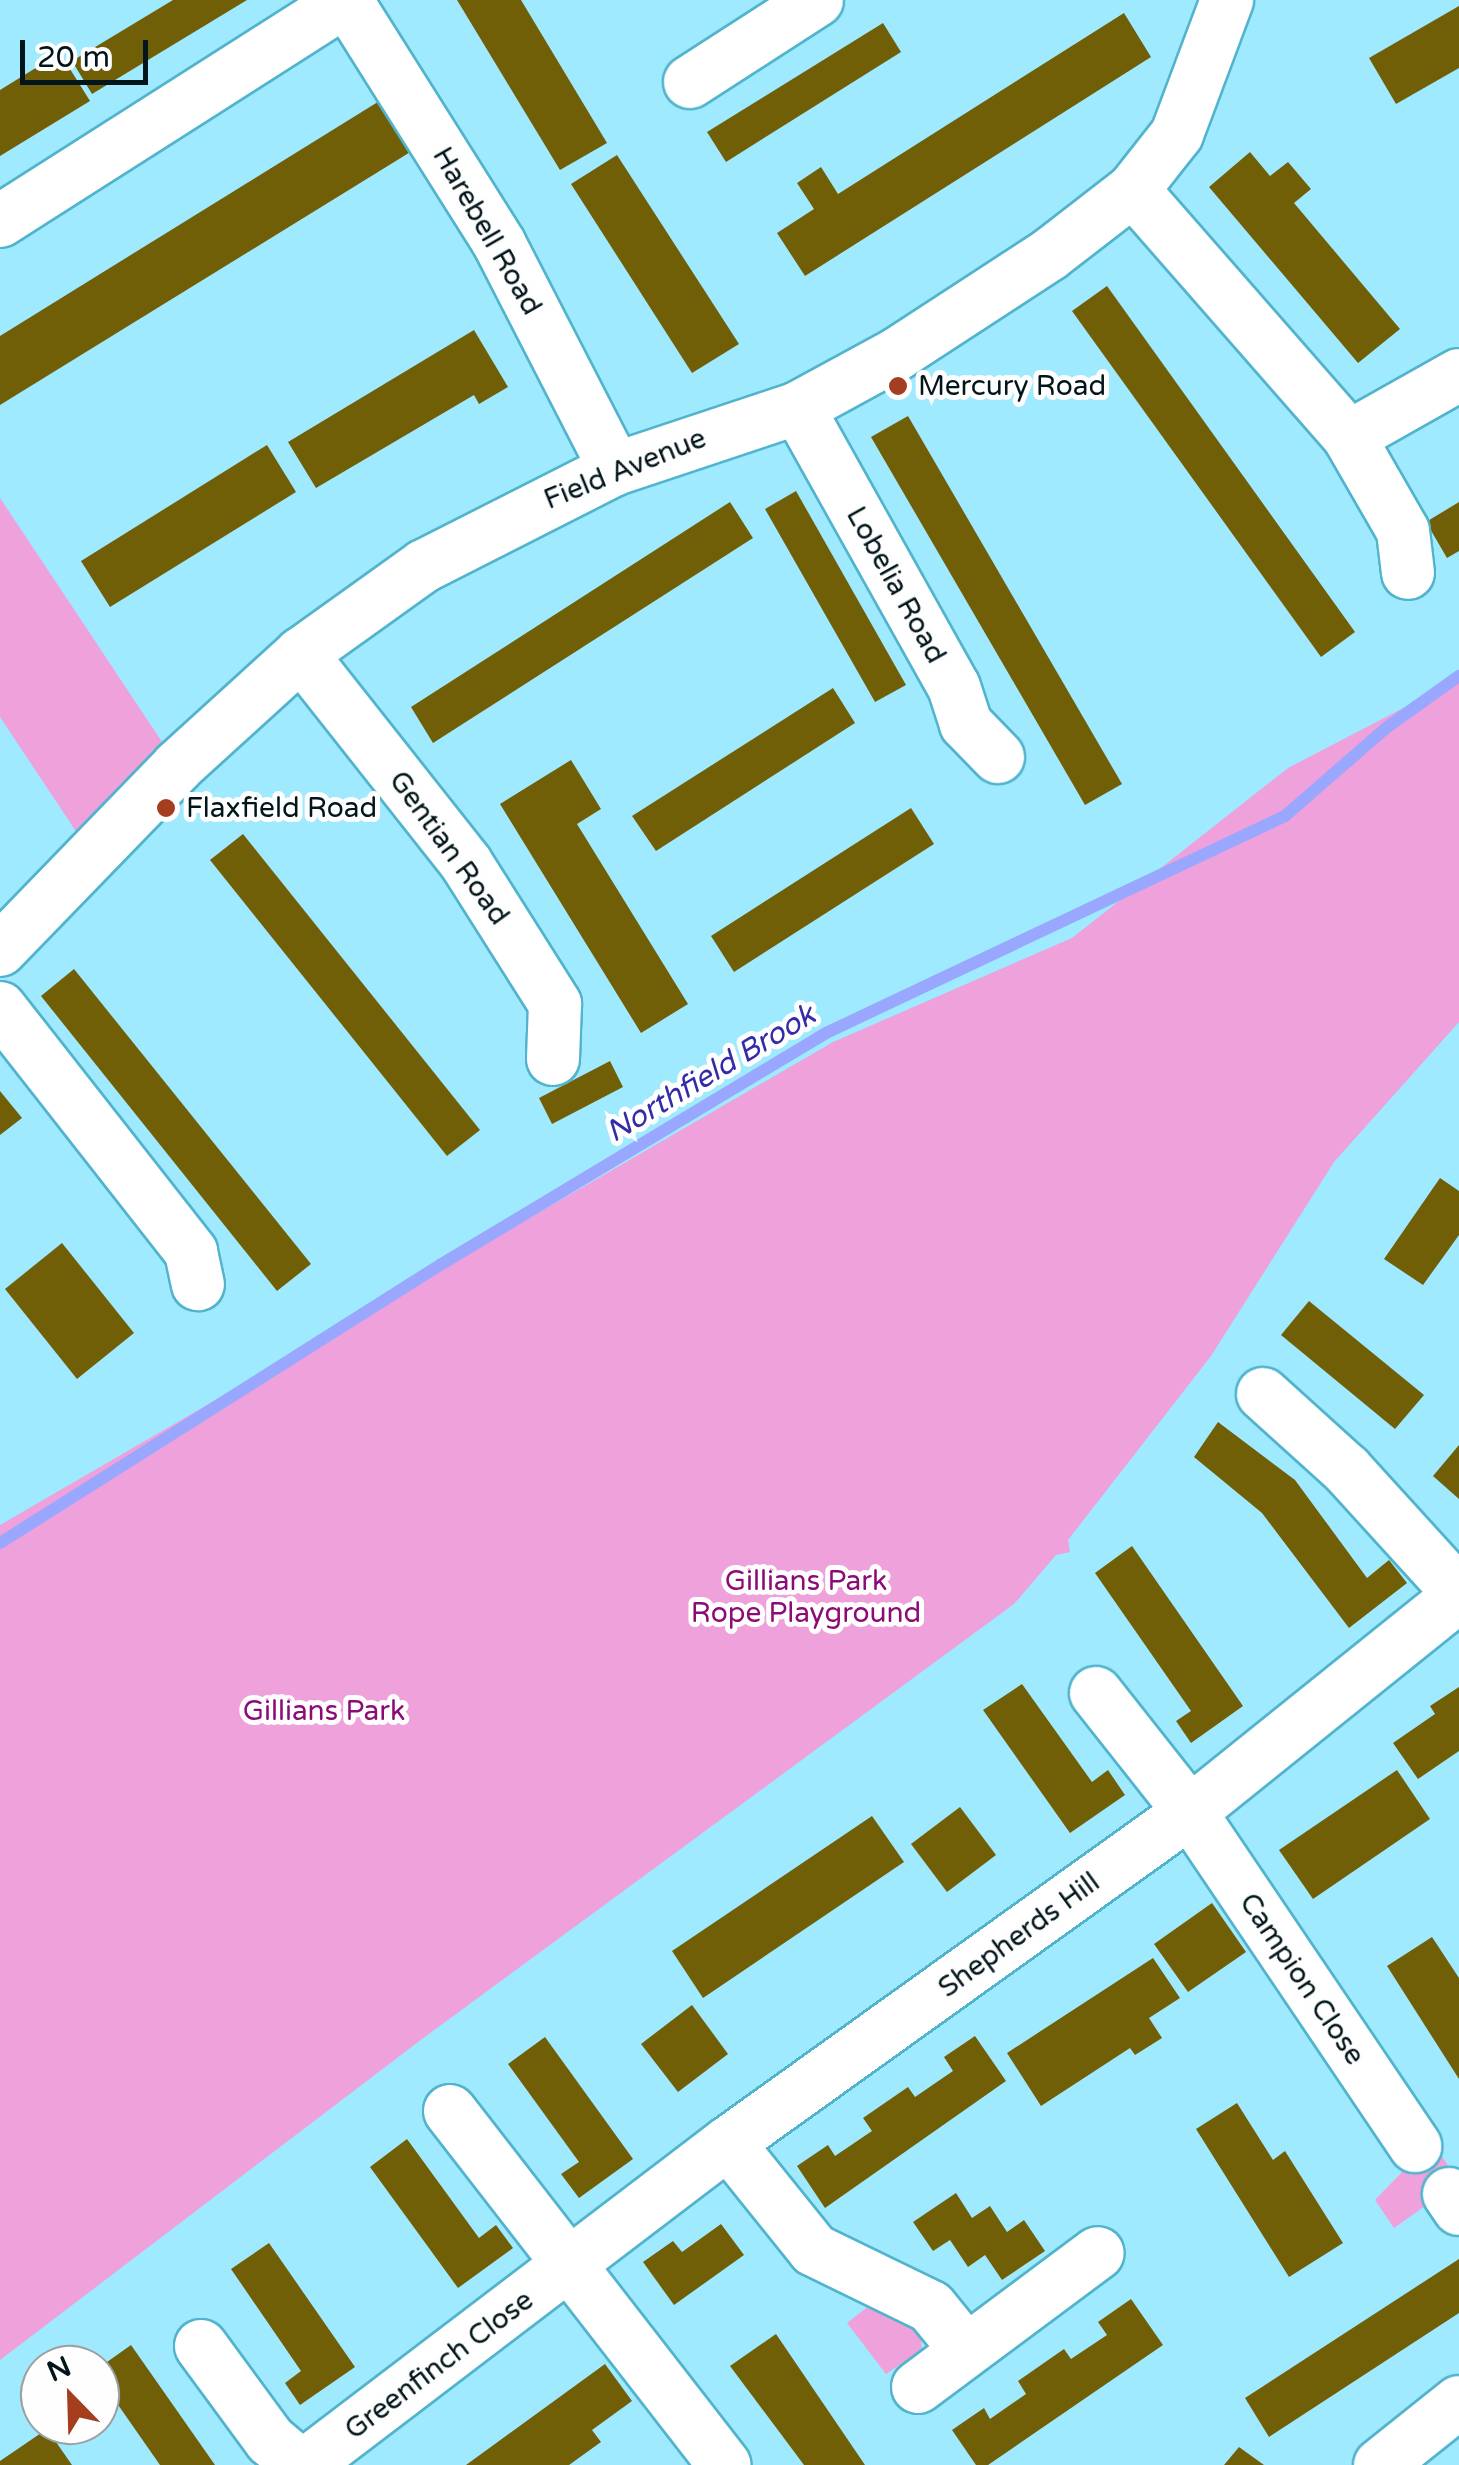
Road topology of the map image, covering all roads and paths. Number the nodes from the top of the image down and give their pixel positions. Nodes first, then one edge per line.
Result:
1 (347, 0) edge
2 (817, 0) edge
3 (1227, 0) edge
4 (690, 82) dead end
5 (1133, 190) junction
6 (0, 220) edge
7 (1459, 375) edge
8 (798, 408) junction
9 (1348, 438) junction
10 (616, 469) junction
11 (1408, 574) dead end
12 (301, 654) junction
13 (998, 757) dead end
14 (0, 950) edge
15 (0, 1008) edge
16 (552, 1059) dead end
17 (198, 1284) dead end
18 (1263, 1394) dead end
19 (1459, 1595) edge
20 (1096, 1694) dead end
21 (1190, 1812) junction
22 (450, 2111) dead end
23 (728, 2144) junction
24 (1414, 2146) dead end
25 (1098, 2253) dead end
26 (573, 2265) junction
27 (201, 2346) dead end
28 (966, 2350) junction
29 (918, 2387) dead end
30 (1459, 2402) edge
31 (303, 2465) edge
32 (725, 2465) edge
33 (1380, 2465) edge

1 - 6 street
1 - 10 street, Harebell Road
2 - 4 street
3 - 5 street, Field Avenue
5 - 8 street, Field Avenue
5 - 9 street
7 - 9 street
8 - 10 street, Field Avenue
8 - 13 street, Lobelia Road
9 - 11 street
10 - 12 street, Field Avenue
12 - 14 street, Field Avenue
12 - 16 street, Gentian Road
15 - 17 street
18 - 19 street
19 - 21 street, Shepherds Hill
20 - 21 street, Campion Close
21 - 23 street, Shepherds Hill
21 - 24 street, Campion Close
22 - 26 street
23 - 26 street, Shepherds Hill
23 - 28 street
25 - 28 street
26 - 31 street, Greenfinch Close
26 - 32 street
27 - 31 street, Greenfinch Close
28 - 29 street
30 - 33 street

